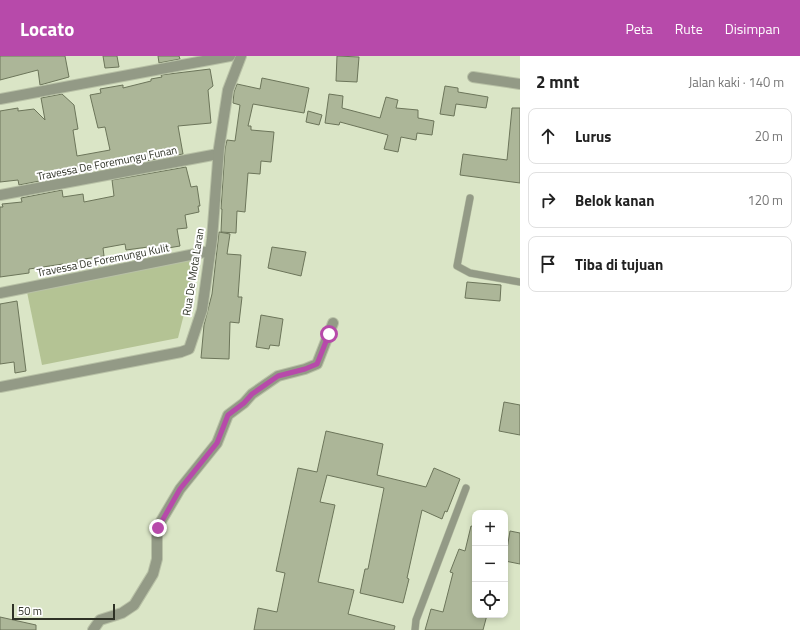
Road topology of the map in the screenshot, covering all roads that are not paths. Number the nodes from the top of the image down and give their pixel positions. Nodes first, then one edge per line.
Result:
1 (230, 56) edge
2 (242, 56) edge
3 (473, 77) dead end
4 (520, 84) edge
5 (0, 99) edge
6 (218, 154) junction
7 (0, 195) edge
8 (470, 198) dead end
9 (210, 251) junction
10 (520, 282) edge
11 (0, 293) edge
12 (333, 323) dead end
13 (0, 387) edge
14 (466, 488) dead end
15 (93, 630) edge
16 (415, 630) edge

1 - 5 street
2 - 6 street, Rua De Mota Laran
3 - 4 street
6 - 7 street, Travessa De Foremungu Funan
6 - 9 street, Rua De Mota Laran
8 - 10 lane
9 - 11 street, Travessa De Foremungu Kulit
9 - 13 street, Rua De Mota Laran
12 - 15 street
14 - 16 lane

